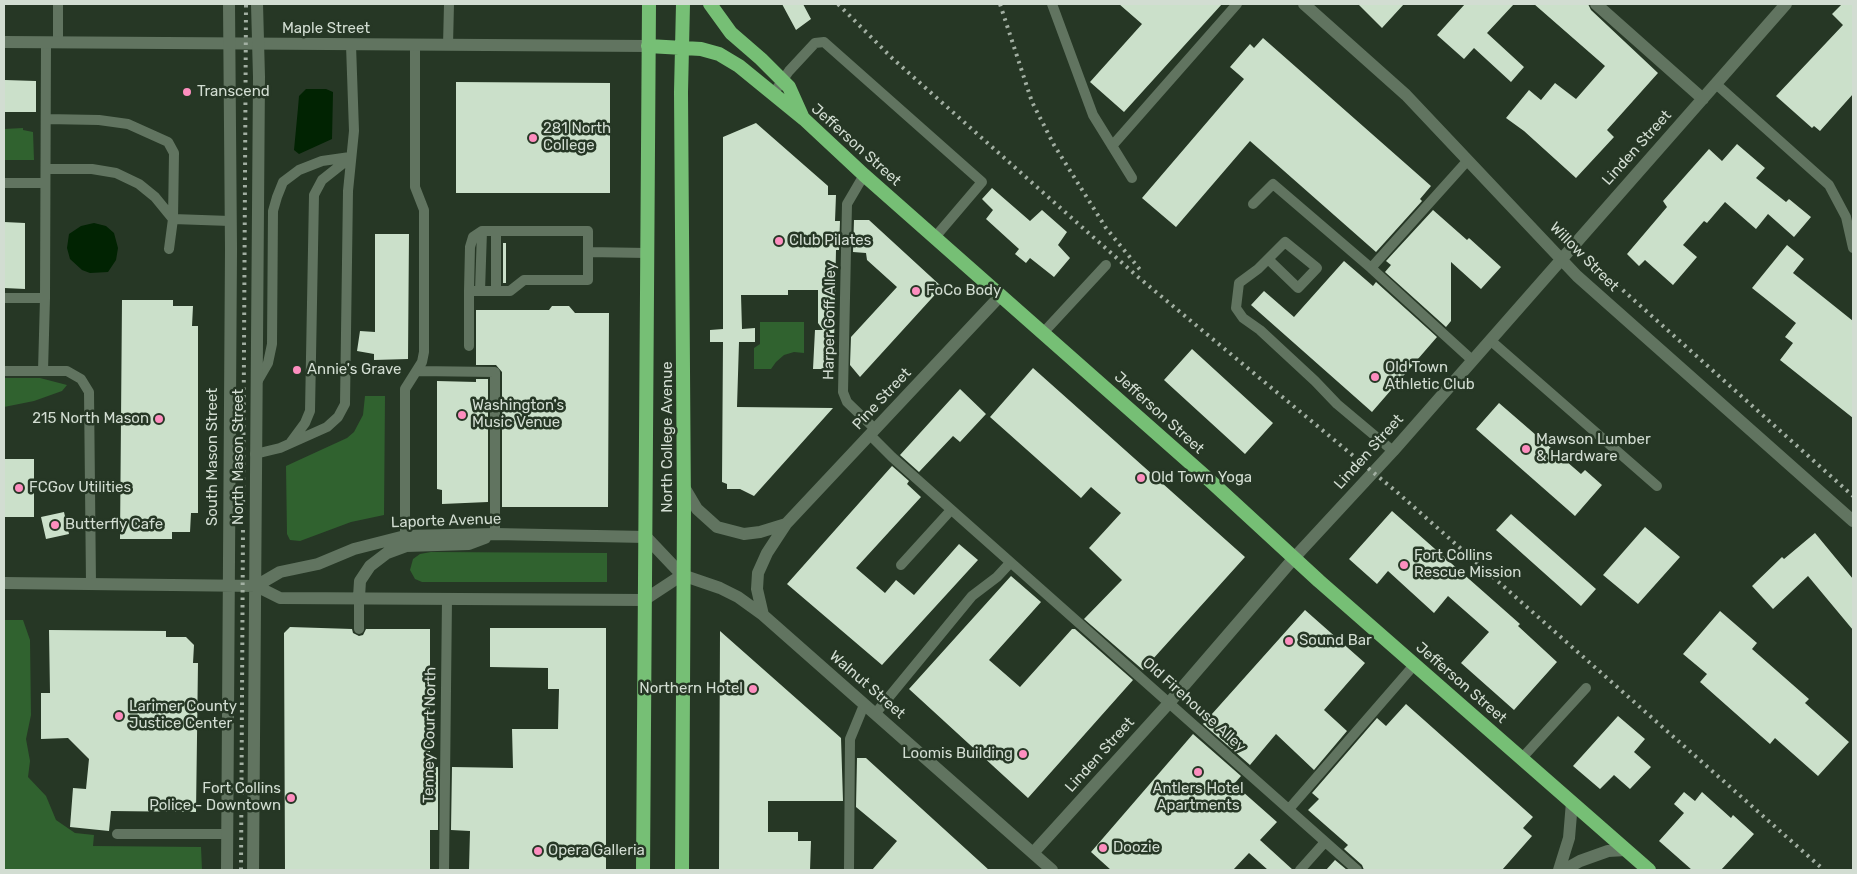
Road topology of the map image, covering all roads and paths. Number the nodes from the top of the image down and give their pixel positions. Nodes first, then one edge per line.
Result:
1 (58, 4) edge
2 (229, 4) edge
3 (257, 4) edge
4 (449, 4) edge
5 (649, 4) edge
6 (683, 4) edge
7 (710, 4) edge
8 (1052, 4) edge
9 (1237, 4) edge
10 (1304, 4) edge
11 (1596, 4) edge
12 (1786, 4) edge
13 (4, 42) edge
14 (52, 43) junction
15 (229, 45) junction
16 (258, 45) junction
17 (352, 45) junction
18 (415, 45) junction
19 (448, 45) junction
20 (648, 46) junction
21 (682, 48) junction
22 (782, 80) junction
23 (1716, 84) junction
24 (773, 94) junction
25 (1703, 99) junction
26 (46, 119) junction
27 (804, 119) junction
28 (1112, 146) junction
29 (351, 157) junction
30 (1468, 160) junction
31 (46, 169) junction
32 (864, 175) junction
33 (1132, 178) dead end
34 (4, 183) edge
35 (45, 183) junction
36 (1253, 204) dead end
37 (173, 219) junction
38 (230, 221) junction
39 (496, 231) junction
40 (936, 236) junction
41 (1853, 248) edge
42 (169, 249) dead end
43 (588, 252) junction
44 (646, 253) junction
45 (1268, 259) junction
46 (1561, 259) junction
47 (1106, 266) dead end
48 (1371, 268) junction
49 (475, 291) junction
50 (496, 291) junction
51 (1001, 295) junction
52 (4, 298) edge
53 (45, 298) junction
54 (1043, 333) junction
55 (1490, 340) junction
56 (470, 346) dead end
57 (1472, 360) junction
58 (4, 371) edge
59 (43, 371) junction
60 (417, 372) junction
61 (256, 384) junction
62 (873, 432) junction
63 (290, 443) junction
64 (1393, 451) junction
65 (255, 454) junction
66 (1657, 486) dead end
67 (684, 487) junction
68 (951, 510) junction
69 (1852, 518) edge
70 (786, 524) junction
71 (495, 534) junction
72 (405, 536) junction
73 (646, 537) junction
74 (1294, 558) junction
75 (1010, 563) junction
76 (901, 565) dead end
77 (682, 574) junction
78 (4, 583) edge
79 (91, 584) junction
80 (229, 586) junction
81 (256, 586) junction
82 (359, 598) junction
83 (447, 599) junction
84 (644, 600) junction
85 (763, 615) junction
86 (359, 629) dead end
87 (1414, 664) junction
88 (1586, 688) dead end
89 (1169, 702) junction
90 (864, 705) junction
91 (875, 714) junction
92 (1522, 758) junction
93 (1572, 802) junction
94 (1289, 809) junction
95 (117, 834) dead end
96 (227, 834) junction
97 (1326, 842) junction
98 (1626, 850) junction
99 (1033, 853) junction
100 (226, 870) edge
101 (253, 870) edge
102 (444, 870) edge
103 (643, 870) edge
104 (682, 870) edge
105 (849, 870) edge
106 (1052, 870) edge
107 (1300, 870) edge
108 (1357, 870) edge
109 (1560, 870) edge
110 (1564, 870) edge
111 (1649, 870) edge

1 - 14 lane
2 - 15 street, South Mason Street
3 - 16 street, North Mason Street
4 - 19 lane
5 - 20 highway, North College Avenue
6 - 21 highway, North College Avenue
7 - 22 highway
8 - 28 lane
9 - 28 lane
10 - 30 street, Willow Street
11 - 25 street
12 - 23 street, Linden Street
13 - 14 street, Maple Street
14 - 15 street, Maple Street
14 - 26 lane
15 - 16 street, Maple Street
15 - 38 street, South Mason Street
16 - 17 street, Maple Street
16 - 61 street, North Mason Street
17 - 18 street, Maple Street
17 - 29 lane
18 - 19 street, Maple Street
18 - 60 lane
19 - 20 street, Maple Street
20 - 21 highway, Jefferson Street
20 - 44 highway, North College Avenue
21 - 24 highway, Jefferson Street
21 - 67 highway, North College Avenue
22 - 24 lane
22 - 27 highway
22 - 40 lane
23 - 25 street, Linden Street
23 - 41 lane
24 - 27 highway, Jefferson Street
25 - 46 street, Linden Street
26 - 31 lane
26 - 37 lane
27 - 32 highway, Jefferson Street
28 - 33 lane
29 - 61 lane
29 - 63 lane
29 - 63 lane
30 - 46 street, Willow Street
30 - 48 lane
31 - 35 lane
31 - 37 lane
32 - 40 highway, Jefferson Street
32 - 62 lane, Harper Goff Alley
34 - 35 lane
35 - 53 lane
36 - 48 lane
37 - 38 lane
37 - 42 lane
38 - 80 street, South Mason Street
39 - 43 lane
39 - 49 lane
39 - 50 lane
40 - 51 highway, Jefferson Street
43 - 44 lane
43 - 50 lane
44 - 73 highway, North College Avenue
45 - 45 lane
45 - 64 lane
46 - 55 street, Linden Street
46 - 69 street, Willow Street
47 - 54 lane
48 - 57 lane
49 - 50 lane
49 - 56 lane
51 - 54 highway, Jefferson Street
51 - 62 street, Pine Street
52 - 53 lane
53 - 59 lane
54 - 74 highway, Jefferson Street
55 - 57 street, Linden Street
55 - 66 lane
57 - 64 street, Linden Street
58 - 59 lane
59 - 79 lane
60 - 71 lane
60 - 72 lane
61 - 65 street, North Mason Street
62 - 68 lane, Old Firehouse Alley
62 - 70 street, Pine Street
63 - 65 lane
64 - 74 street, Linden Street
65 - 81 street, North Mason Street
67 - 70 street, Pine Street
67 - 77 highway, North College Avenue
68 - 75 lane, Old Firehouse Alley
68 - 76 lane
70 - 85 street, Pine Street
71 - 72 street, Laporte Avenue
71 - 73 street, Laporte Avenue
71 - 82 street
72 - 81 street, Laporte Avenue
73 - 77 street
73 - 84 highway, North College Avenue
74 - 87 highway, Jefferson Street
74 - 89 street, Linden Street
75 - 89 lane, Old Firehouse Alley
75 - 91 lane
77 - 84 street
77 - 85 street, Walnut Street
77 - 104 highway, North College Avenue
78 - 79 street
79 - 80 street
80 - 81 street
80 - 96 street, South Mason Street
81 - 82 street
81 - 101 street, North Mason Street
82 - 83 street
82 - 86 lane
83 - 84 street
83 - 102 lane, Tenney Court North
84 - 103 highway, North College Avenue
85 - 90 street, Walnut Street
87 - 92 highway, Jefferson Street
87 - 94 lane
88 - 92 lane
89 - 94 lane, Old Firehouse Alley
89 - 99 street, Linden Street
90 - 91 street, Walnut Street
90 - 105 lane
91 - 99 street, Walnut Street
92 - 93 highway, Jefferson Street
93 - 98 highway, Jefferson Street
93 - 109 street
94 - 97 lane, Old Firehouse Alley
95 - 96 lane
96 - 100 street, South Mason Street
97 - 107 lane
97 - 108 lane, Old Firehouse Alley
98 - 110 street
98 - 111 highway, Jefferson Street
99 - 106 street, Walnut Street

